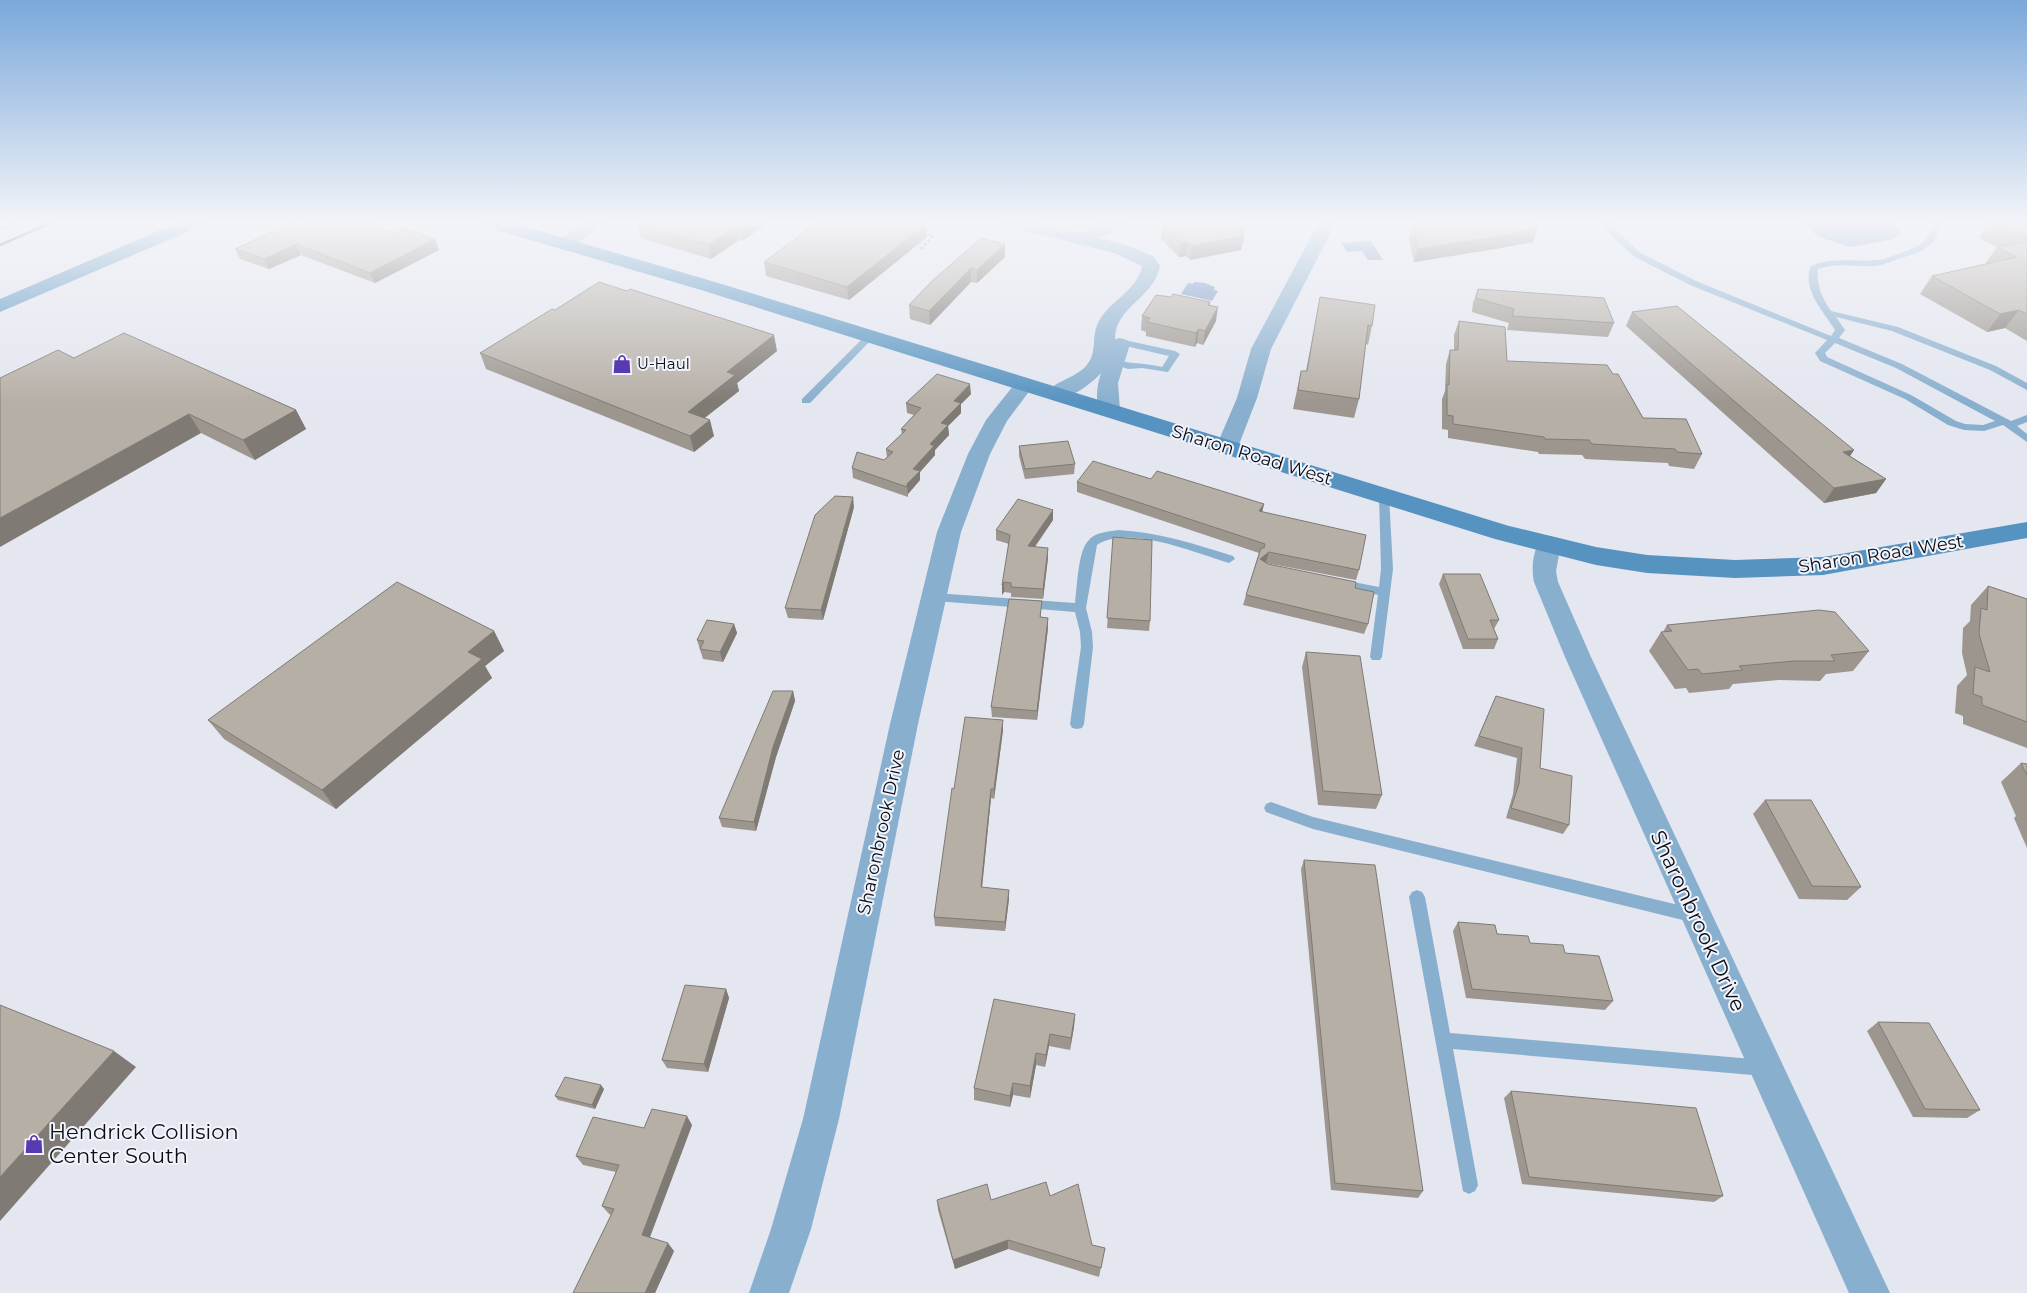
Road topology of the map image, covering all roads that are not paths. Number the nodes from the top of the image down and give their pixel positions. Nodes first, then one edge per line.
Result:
1 (22, 282) edge
2 (55, 282) edge
3 (695, 282) edge
4 (1147, 282) edge
5 (1296, 282) edge
6 (1690, 282) edge
7 (1812, 282) edge
8 (0, 292) edge
9 (0, 306) edge
10 (1830, 313) junction
11 (868, 337) junction
12 (1833, 340) junction
13 (1113, 341) junction
14 (1141, 346) junction
15 (1108, 362) junction
16 (1142, 365) junction
17 (1024, 385) junction
18 (2027, 387) edge
19 (1056, 394) junction
20 (806, 401) dead end
21 (1109, 410) junction
22 (2027, 418) edge
23 (2007, 423) junction
24 (2027, 439) edge
25 (1227, 447) junction
26 (1384, 496) junction
27 (2027, 530) edge
28 (1549, 544) junction
29 (1229, 559) dead end
30 (1330, 581) edge
31 (1385, 592) junction
32 (934, 597) junction
33 (1080, 608) junction
34 (1376, 657) dead end
35 (1078, 724) dead end
36 (1271, 808) dead end
37 (1417, 897) dead end
38 (1696, 916) junction
39 (1443, 1040) junction
40 (1767, 1068) junction
41 (1469, 1185) dead end
42 (769, 1293) edge
43 (1870, 1293) edge

1 - 8 main road
2 - 9 main road
3 - 11 main road, Sharon Road West
4 - 13 street
5 - 25 street
6 - 12 lane
7 - 10 lane
10 - 12 lane
10 - 18 lane
11 - 17 main road, Sharon Road West
11 - 20 lane
12 - 23 lane
12 - 23 lane
13 - 14 lane
13 - 15 street
14 - 16 lane
14 - 16 lane
15 - 16 lane
15 - 19 street
15 - 21 street
17 - 19 main road, Sharon Road West
17 - 32 street, Sharonbrook Drive
19 - 21 main road, Sharon Road West
21 - 25 main road, Sharon Road West
22 - 23 lane
23 - 24 lane
25 - 26 main road, Sharon Road West
26 - 28 main road, Sharon Road West
26 - 31 lane
27 - 28 main road, Sharon Road West
28 - 38 street, Sharonbrook Drive
29 - 33 lane
30 - 31 lane
31 - 34 lane
32 - 33 lane
32 - 42 street, Sharonbrook Drive
33 - 35 lane
36 - 38 lane
37 - 39 lane
38 - 40 street, Sharonbrook Drive
39 - 40 lane
39 - 41 lane
40 - 43 street, Sharonbrook Drive

